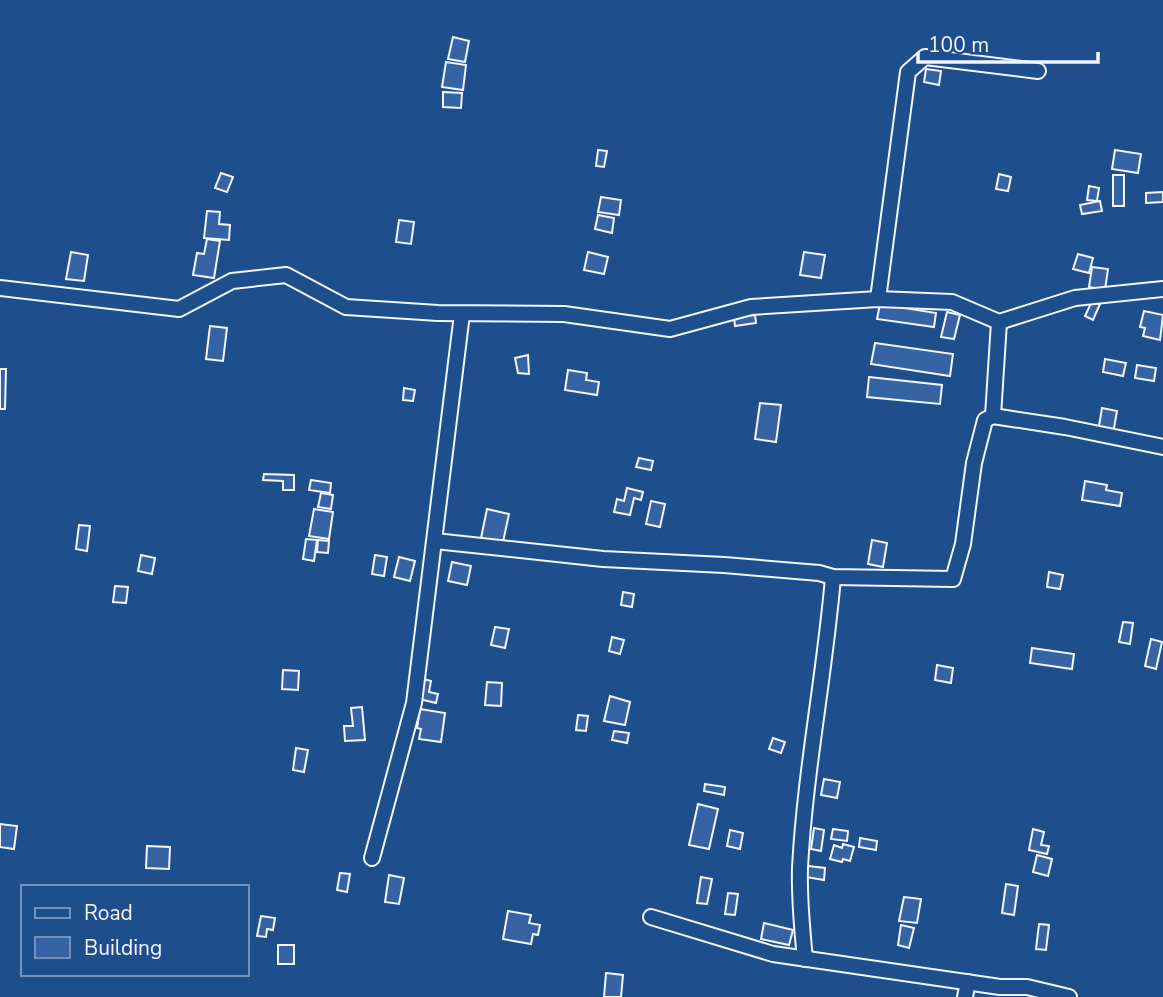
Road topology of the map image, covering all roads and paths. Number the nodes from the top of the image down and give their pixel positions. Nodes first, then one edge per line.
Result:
1 (1038, 71) dead end
2 (0, 289) edge
3 (1163, 289) edge
4 (878, 299) junction
5 (462, 314) junction
6 (999, 322) junction
7 (993, 416) junction
8 (1163, 447) edge
9 (435, 541) junction
10 (833, 577) junction
11 (372, 858) dead end
12 (651, 917) dead end
13 (805, 959) junction
14 (966, 990) edge
15 (1069, 997) edge

1 - 4 street
2 - 5 street
3 - 6 street
4 - 5 street
4 - 6 street
5 - 9 street
6 - 7 street
7 - 8 street
7 - 10 street
9 - 10 street
9 - 11 street
10 - 13 street
12 - 13 street
13 - 14 street
14 - 15 street

